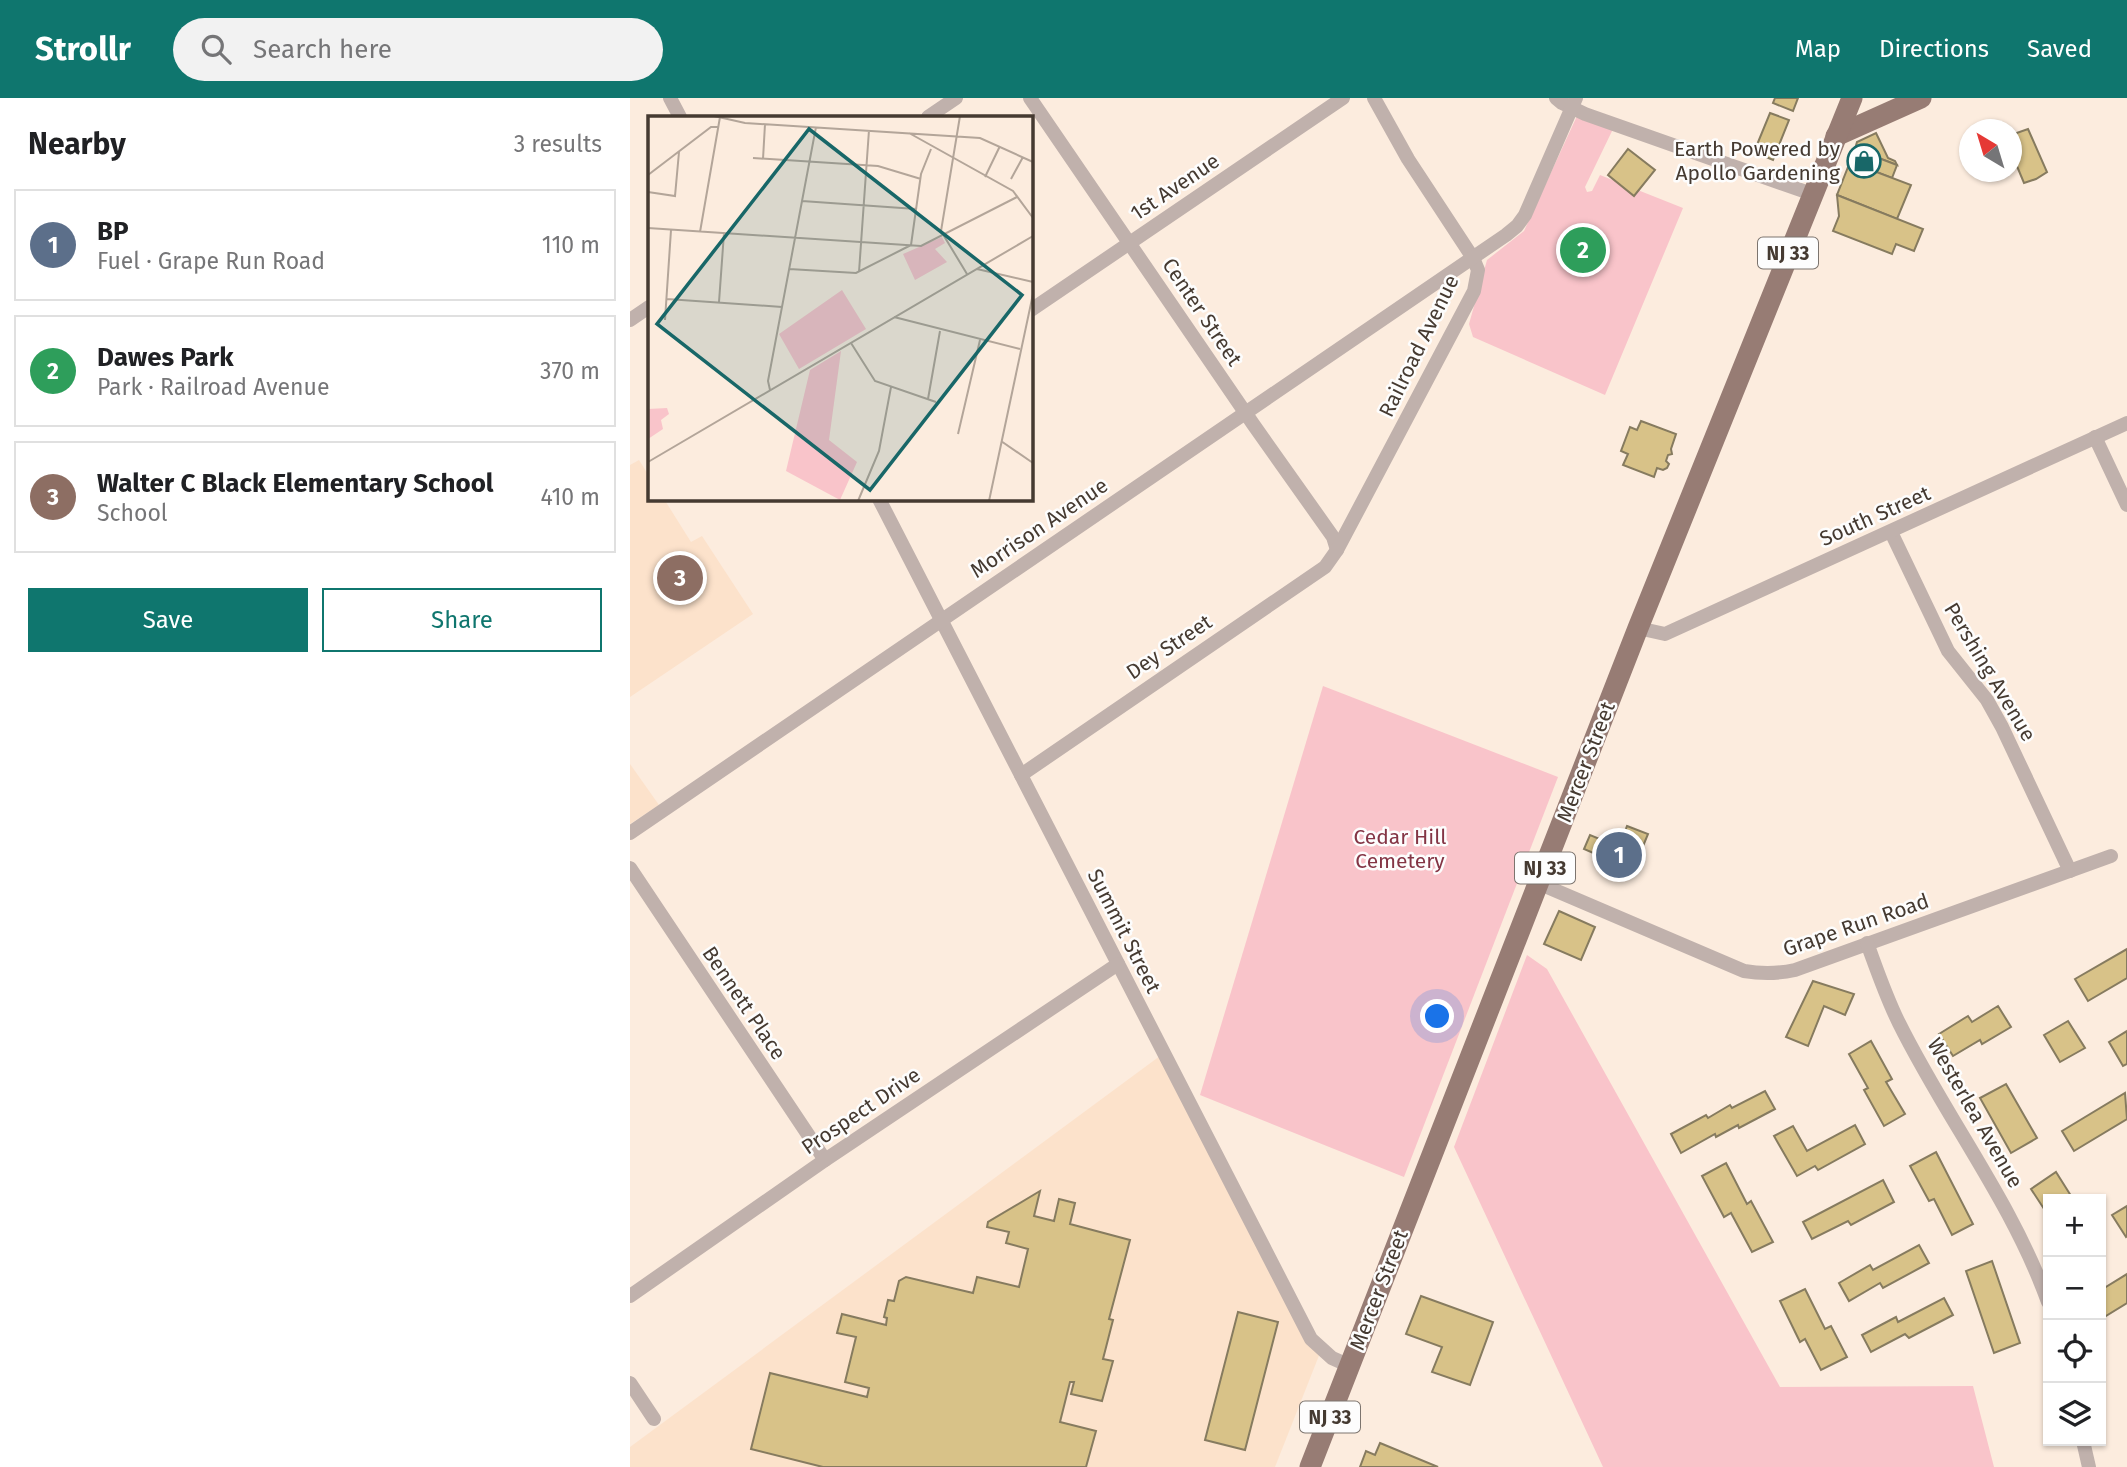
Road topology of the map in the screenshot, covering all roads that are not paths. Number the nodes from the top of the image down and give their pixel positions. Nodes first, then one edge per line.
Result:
1 (670, 98) edge
2 (956, 98) edge
3 (1030, 98) edge
4 (1343, 98) edge
5 (1374, 98) edge
6 (1556, 98) edge
7 (1852, 98) edge
8 (1922, 98) edge
9 (1574, 103) edge
10 (679, 116) edge
11 (929, 116) edge
12 (1836, 136) junction
13 (1812, 194) junction
14 (1129, 243) junction
15 (1473, 258) junction
16 (648, 308) edge
17 (1032, 309) edge
18 (630, 320) edge
19 (1245, 413) junction
20 (2127, 423) edge
21 (2095, 438) junction
22 (880, 500) edge
23 (2127, 505) edge
24 (1891, 532) junction
25 (1337, 550) junction
26 (941, 620) junction
27 (1638, 628) junction
28 (1021, 775) junction
29 (630, 833) edge
30 (2112, 856) dead end
31 (630, 868) edge
32 (2070, 871) junction
33 (1538, 883) junction
34 (1867, 943) junction
35 (1118, 964) junction
36 (825, 1160) junction
37 (2043, 1288) edge
38 (630, 1296) edge
39 (1350, 1366) junction
40 (630, 1383) edge
41 (654, 1419) dead end
42 (2084, 1446) edge
43 (1310, 1467) edge
44 (2089, 1467) edge

1 - 10 street
2 - 11 street
3 - 14 street, Center Street
4 - 14 street, 1st Avenue
5 - 15 street
6 - 9 street
7 - 12 main road, Mercer Street / NJ 33
8 - 12 main road
9 - 13 street
9 - 15 street, Railroad Avenue
12 - 13 main road, Mercer Street / NJ 33
13 - 27 main road, Mercer Street / NJ 33
14 - 17 street, 1st Avenue
14 - 19 street, Center Street
15 - 19 street, Morrison Avenue
15 - 25 street, Railroad Avenue
16 - 18 street
19 - 25 street, Center Street
19 - 26 street, Morrison Avenue
20 - 21 street, South Street
21 - 23 street
21 - 24 street, South Street
22 - 26 street, Summit Street
24 - 27 street, South Street
24 - 32 street, Pershing Avenue
25 - 28 street, Dey Street
26 - 28 street, Summit Street
26 - 29 street, Morrison Avenue
27 - 33 main road, Mercer Street / NJ 33
28 - 35 street, Summit Street
30 - 32 street, Grape Run Road
31 - 36 street, Bennett Place
32 - 34 street, Grape Run Road
33 - 34 street, Grape Run Road
33 - 39 main road, Mercer Street / NJ 33
34 - 37 street, Westerlea Avenue
35 - 36 street, Prospect Drive
35 - 39 street, Summit Street
36 - 38 street, Prospect Drive
39 - 43 main road, Mercer Street / NJ 33
40 - 41 street
42 - 44 street

